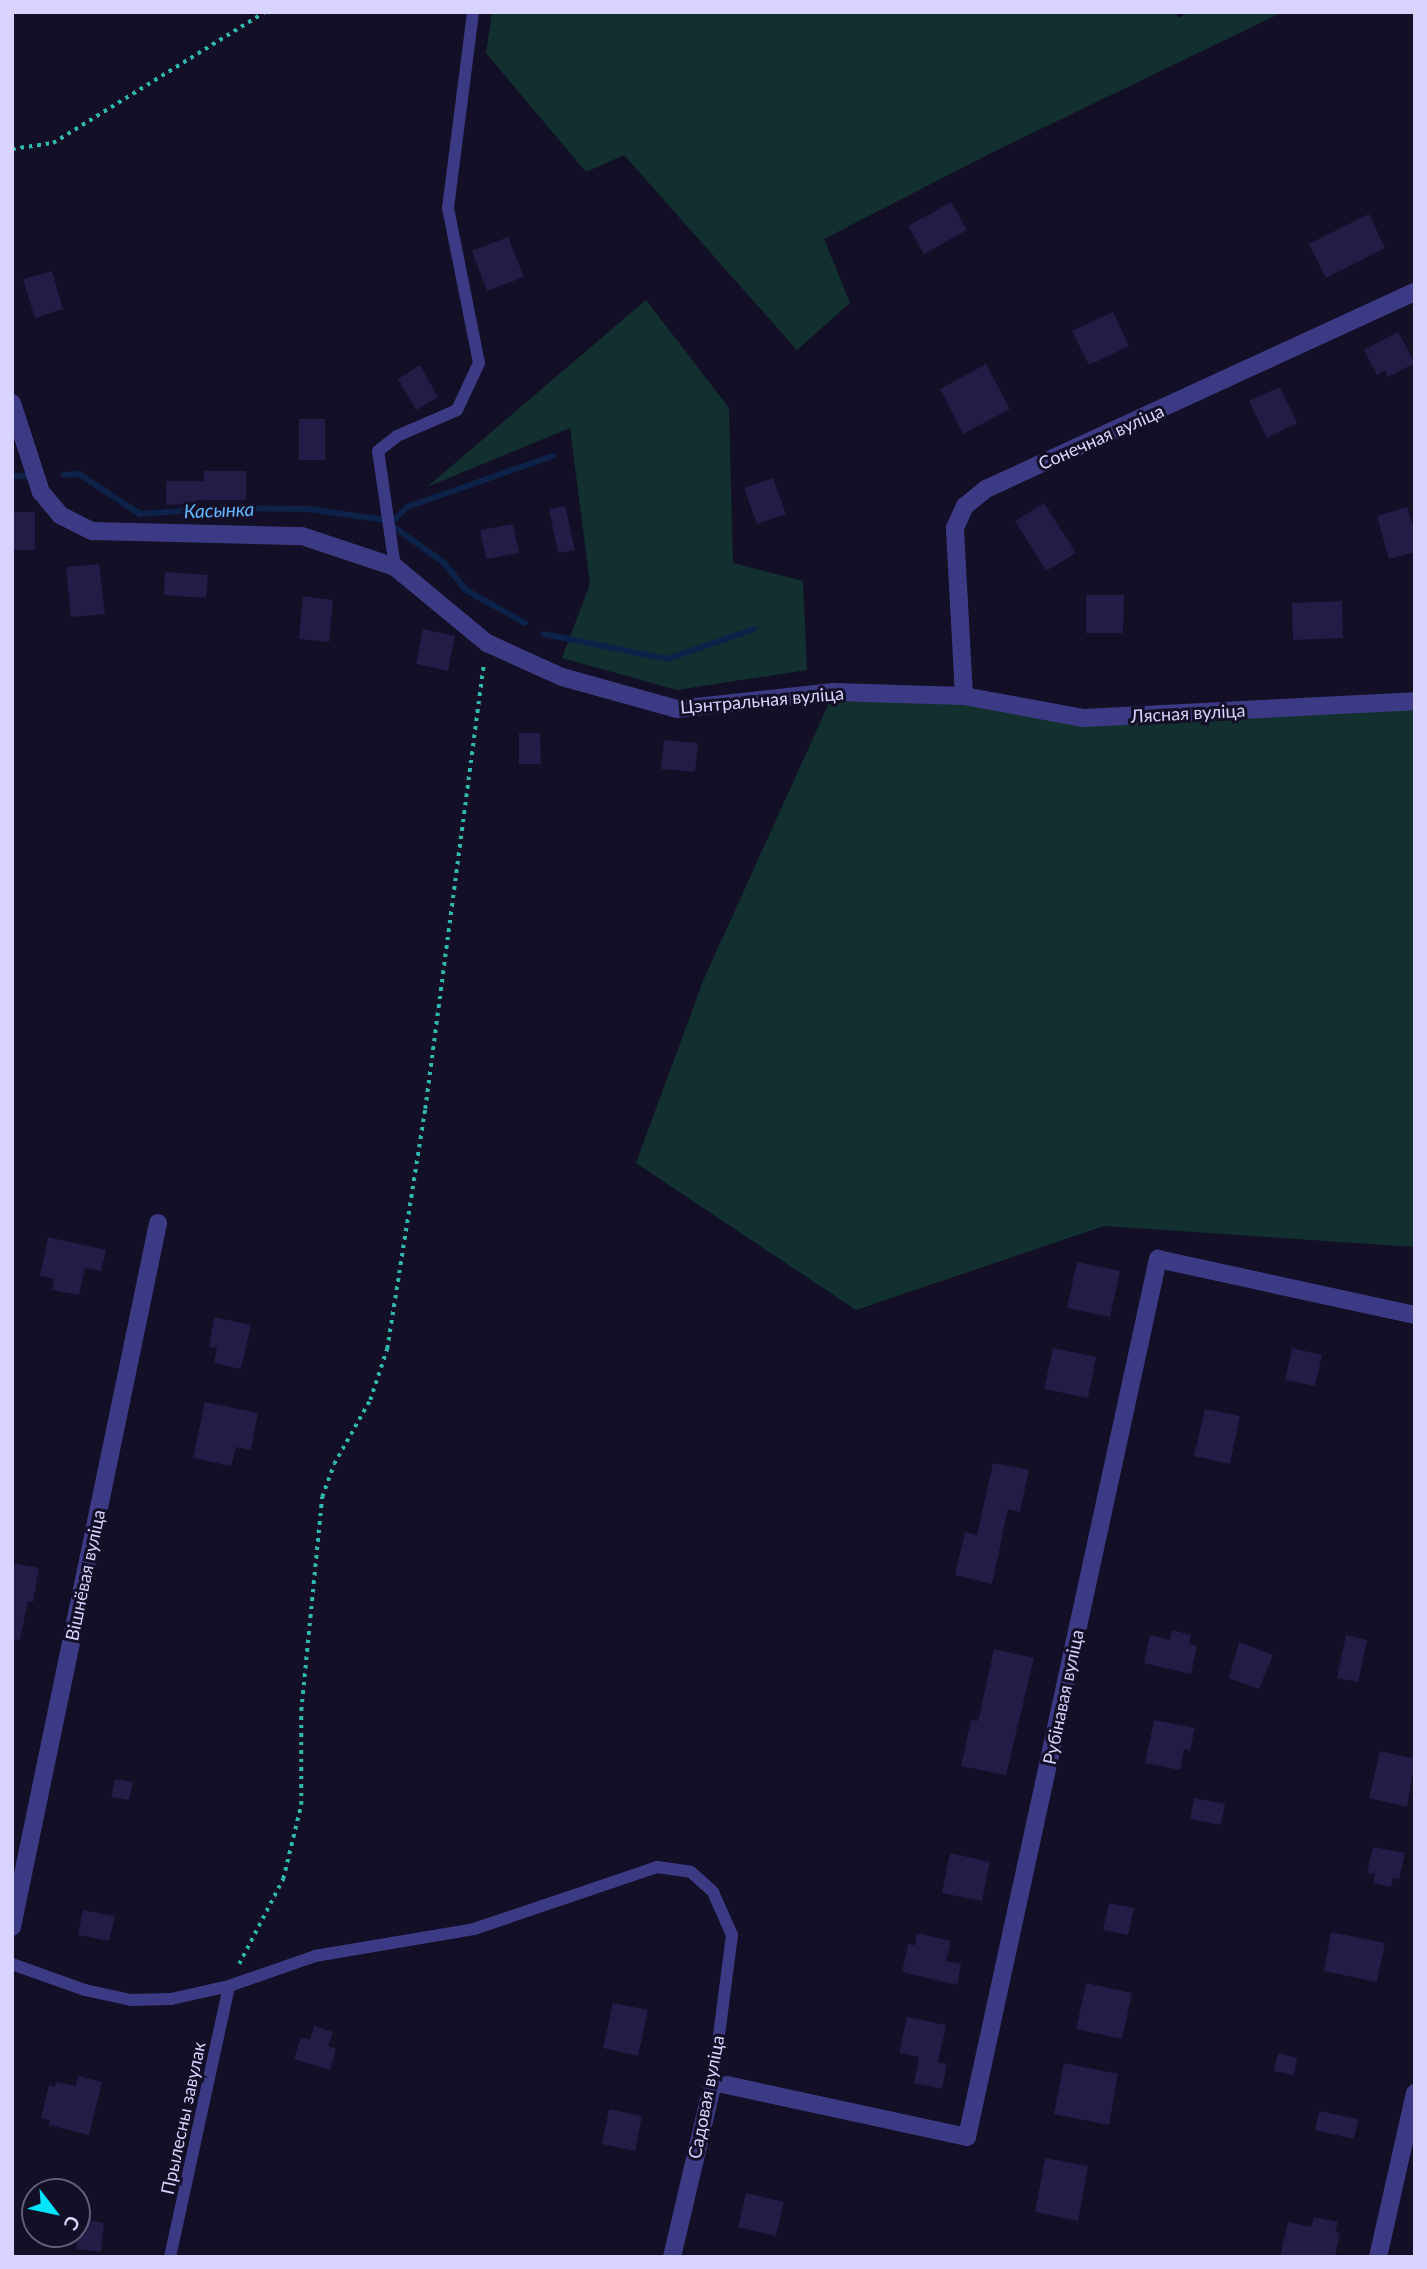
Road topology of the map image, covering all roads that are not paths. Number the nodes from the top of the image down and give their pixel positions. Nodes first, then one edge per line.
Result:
1 (473, 12) edge
2 (1415, 292) edge
3 (12, 402) edge
4 (395, 566) junction
5 (964, 696) junction
6 (1415, 701) edge
7 (158, 1223) dead end
8 (1415, 1315) edge
9 (12, 1927) edge
10 (12, 1964) edge
11 (229, 1986) junction
12 (713, 2082) junction
13 (1415, 2093) edge
14 (170, 2257) edge
15 (672, 2257) edge
16 (1378, 2257) edge

1 - 4 lane
2 - 5 street, Сонечная вуліца
3 - 4 street, Цэнтральная вуліца
4 - 5 street, Цэнтральная вуліца
5 - 6 street, Лясная вуліца
7 - 9 street, Вішнёвая вуліца
8 - 12 street, Рубінавая вуліца
10 - 11 lane
11 - 12 lane, Садовая вуліца
11 - 14 lane, Прылесны завулак
12 - 15 street, Садовая вуліца
13 - 16 street

